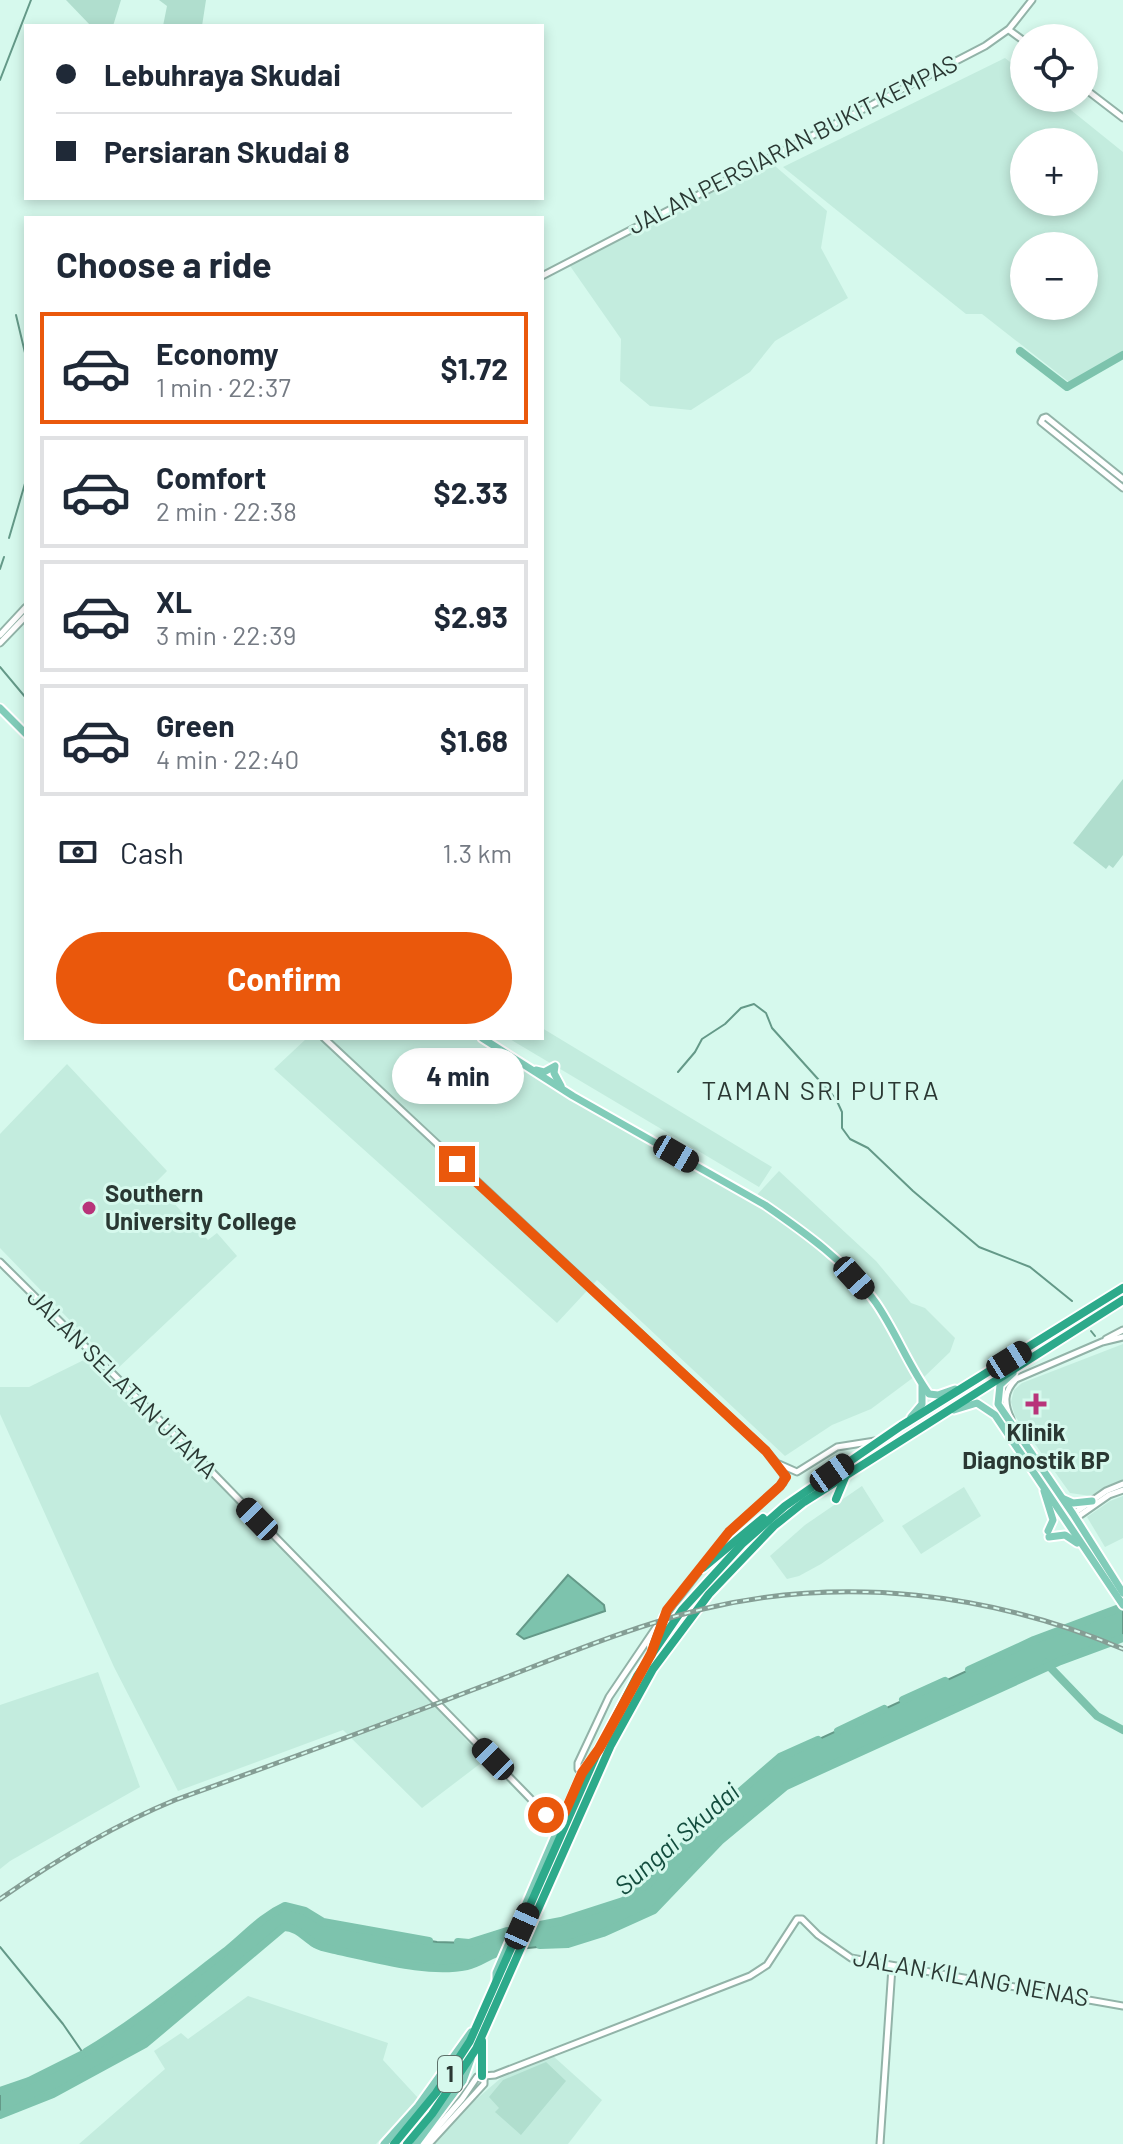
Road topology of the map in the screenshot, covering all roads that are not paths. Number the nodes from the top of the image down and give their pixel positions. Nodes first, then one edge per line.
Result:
1 (1032, 0) edge
2 (1009, 29) joint
3 (1098, 99) edge
4 (1123, 118) edge
5 (544, 275) edge
6 (1123, 479) edge
7 (1123, 488) edge
8 (24, 609) edge
9 (24, 618) edge
10 (0, 635) edge
11 (0, 643) edge
12 (0, 701) edge
13 (0, 708) edge
14 (18, 726) junction
15 (24, 732) edge
16 (485, 1040) edge
17 (325, 1041) edge
18 (513, 1057) junction
19 (573, 1096) junction
20 (0, 1262) edge
21 (1123, 1288) edge
22 (1121, 1301) edge
23 (1123, 1330) edge
24 (1123, 1337) edge
25 (1102, 1342) junction
26 (1039, 1351) junction
27 (921, 1383) junction
28 (965, 1386) junction
29 (927, 1422) junction
30 (901, 1426) junction
31 (1019, 1435) junction
32 (879, 1440) junction
33 (775, 1461) junction
34 (846, 1474) junction
35 (1040, 1482) junction
36 (1123, 1487) edge
37 (1062, 1498) junction
38 (836, 1499) dead end
39 (1092, 1501) junction
40 (785, 1506) junction
41 (1074, 1516) junction
42 (1095, 1562) junction
43 (703, 1568) junction
44 (1122, 1600) edge
45 (664, 1617) junction
46 (651, 1654) junction
47 (599, 1749) junction
48 (582, 1773) junction
49 (565, 1812) junction
50 (546, 1815) junction
51 (554, 1837) junction
52 (533, 1903) junction
53 (892, 1967) junction
54 (1123, 2006) edge
55 (479, 2021) junction
56 (482, 2037) junction
57 (472, 2057) junction
58 (483, 2080) junction
59 (474, 2082) junction
60 (417, 2125) junction
61 (384, 2144) edge
62 (394, 2144) edge
63 (407, 2144) edge
64 (416, 2144) edge
65 (426, 2144) edge
66 (880, 2144) edge

1 - 2 street, JALAN PERSIARAN BUKIT KEMPAS
2 - 5 street, JALAN PERSIARAN BUKIT KEMPAS
3 - 4 street
6 - 7 street
8 - 10 street
9 - 11 street
12 - 14 main road
13 - 14 main road
14 - 15 main road
16 - 18 main road
17 - 33 street
18 - 19 main road
18 - 19 main road
19 - 27 main road
20 - 50 street, JALAN SELATAN UTAMA
21 - 28 highway, 1
22 - 26 highway, 1
23 - 25 street
24 - 25 street
25 - 31 street
26 - 29 highway, 1
26 - 31 main road
27 - 28 main road
27 - 30 main road
28 - 30 highway, 1
29 - 34 highway, 1
29 - 35 main road
30 - 32 highway, 1
31 - 37 main road
32 - 33 street
32 - 40 highway, 1
33 - 43 street
34 - 38 highway
34 - 52 highway, 1
35 - 42 main road
35 - 42 main road
36 - 39 street
36 - 41 street
37 - 39 main road
37 - 41 main road
39 - 41 street
40 - 43 highway
40 - 46 highway, 1
41 - 44 main road
42 - 44 main road
43 - 45 street
45 - 46 highway
45 - 48 street
46 - 47 highway, 1
47 - 48 main road
47 - 52 highway, 1
48 - 49 main road
49 - 50 street
49 - 51 main road
50 - 51 street, JALAN SELATAN UTAMA
51 - 52 main road
52 - 55 highway, 1
52 - 56 highway, 1
53 - 54 street, JALAN KILANG NENAS
53 - 58 street, JALAN KILANG NENAS
53 - 66 street
55 - 60 highway, 1
55 - 61 main road
56 - 57 highway, 1
56 - 58 highway
57 - 60 highway, 1
57 - 64 main road
58 - 59 street
58 - 59 street
58 - 65 street
59 - 65 street
60 - 62 highway, 1
60 - 63 highway, 1

